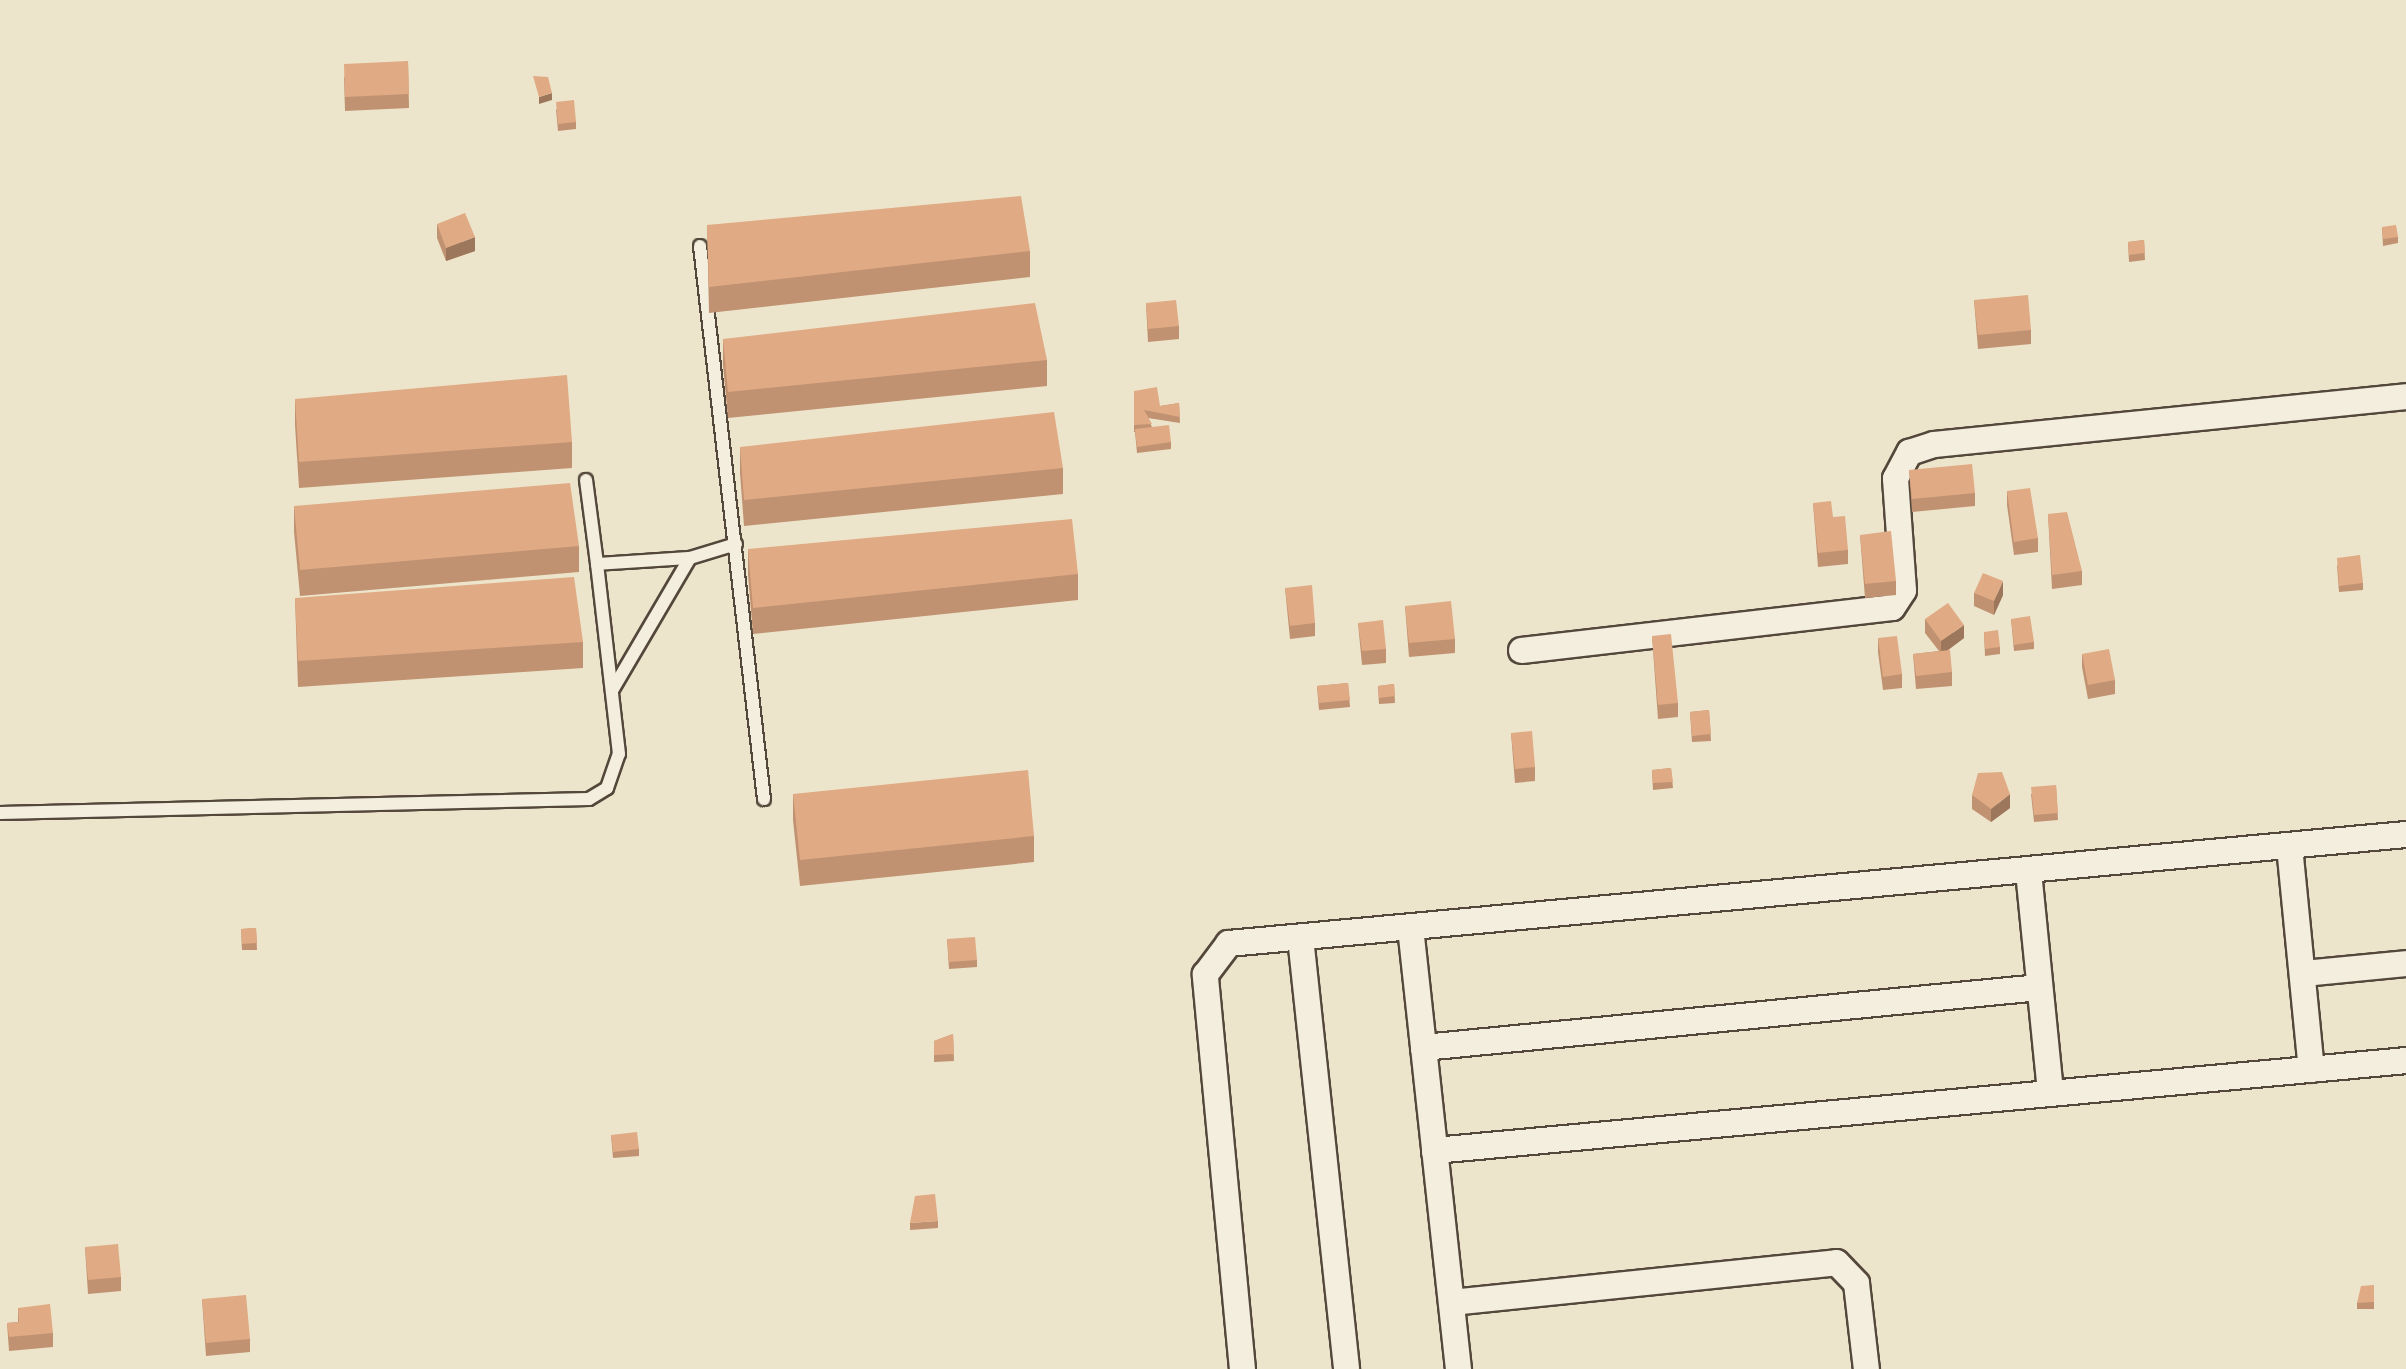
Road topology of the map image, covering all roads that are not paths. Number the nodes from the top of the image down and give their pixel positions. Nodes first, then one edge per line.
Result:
1 (700, 246) dead end
2 (2406, 396) edge
3 (586, 480) dead end
4 (736, 544) junction
5 (690, 558) junction
6 (597, 564) junction
7 (1521, 650) dead end
8 (613, 689) junction
9 (764, 799) dead end
10 (0, 813) edge
11 (2406, 834) edge
12 (2289, 846) junction
13 (2028, 871) junction
14 (1410, 927) junction
15 (1300, 937) junction
16 (2406, 964) edge
17 (2303, 973) junction
18 (2039, 987) junction
19 (1423, 1047) junction
20 (2406, 1060) edge
21 (2311, 1069) junction
22 (2050, 1093) junction
23 (1434, 1150) junction
24 (1451, 1302) junction
25 (1242, 1369) edge
26 (1346, 1369) edge
27 (1458, 1369) edge
28 (1866, 1369) edge

1 - 4 lane
2 - 7 street
3 - 6 lane
4 - 5 lane
4 - 9 lane
5 - 6 lane
5 - 8 lane
6 - 8 lane
8 - 10 lane
11 - 12 street
12 - 13 street
12 - 17 street
13 - 14 street
13 - 18 street
14 - 15 street
14 - 19 street
15 - 25 street
15 - 26 street
16 - 17 street
17 - 21 street
18 - 19 street
18 - 22 street
19 - 23 street
20 - 21 street
21 - 22 street
22 - 23 street
23 - 24 street
24 - 27 street
24 - 28 street

